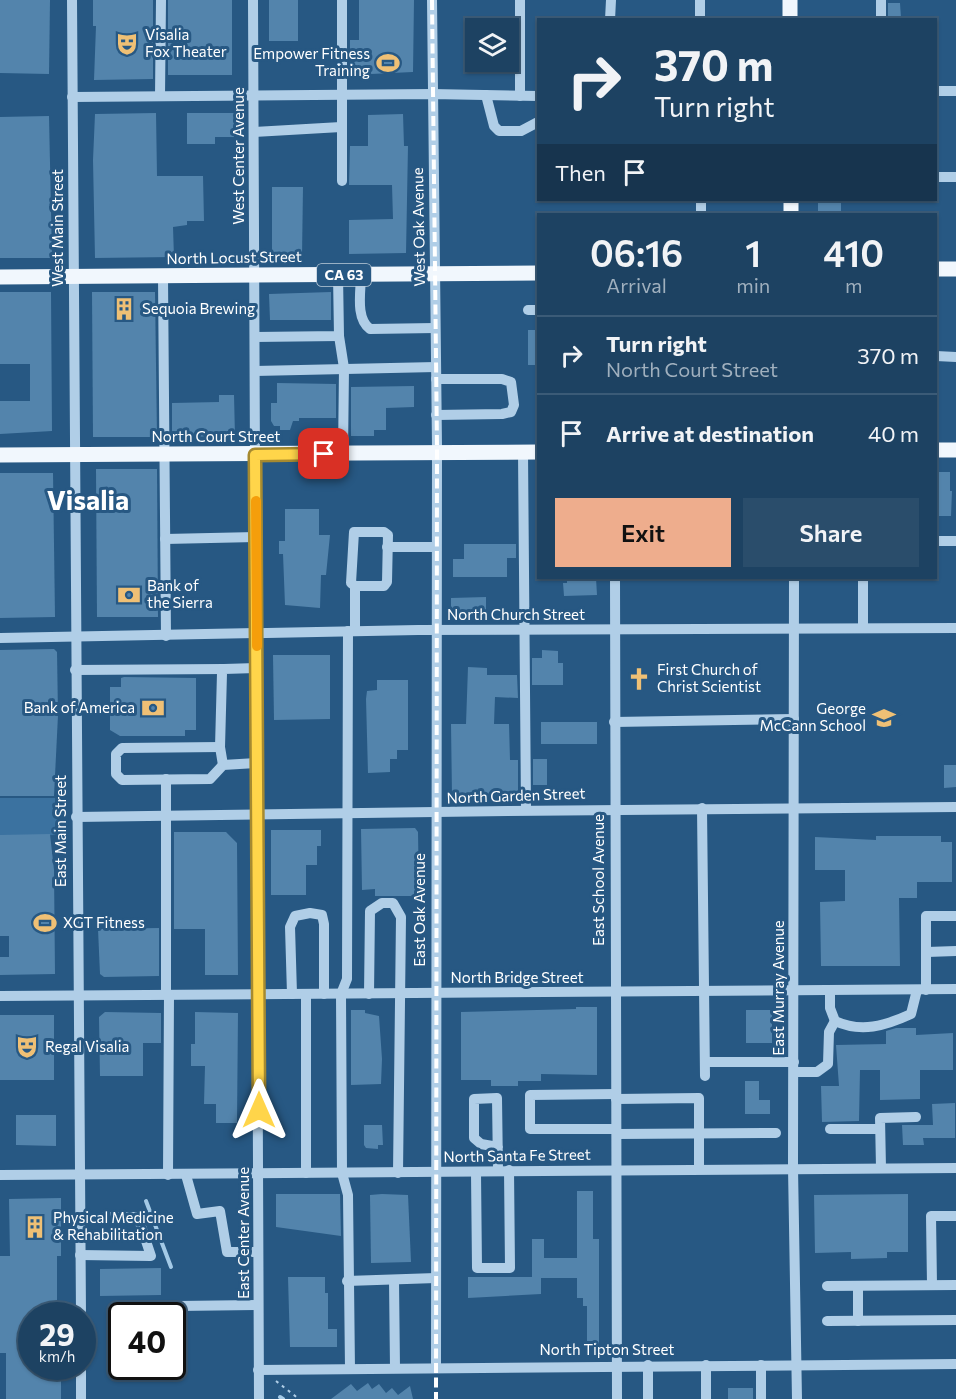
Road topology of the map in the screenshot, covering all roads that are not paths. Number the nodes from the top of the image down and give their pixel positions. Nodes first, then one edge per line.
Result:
1 (72, 0) edge
2 (160, 0) edge
3 (253, 0) edge
4 (342, 0) edge
5 (432, 0) edge
6 (520, 0) edge
7 (610, 0) edge
8 (700, 0) edge
9 (790, 0) edge
10 (881, 0) edge
11 (610, 18) edge
12 (700, 18) edge
13 (790, 18) edge
14 (881, 18) edge
15 (937, 91) edge
16 (956, 91) edge
17 (341, 94) junction
18 (432, 94) junction
19 (254, 95) junction
20 (160, 96) junction
21 (486, 96) junction
22 (520, 96) junction
23 (537, 96) edge
24 (72, 97) junction
25 (537, 123) edge
26 (341, 128) junction
27 (254, 132) junction
28 (937, 177) edge
29 (956, 177) edge
30 (342, 181) dead end
31 (956, 268) edge
32 (937, 269) edge
33 (537, 273) edge
34 (361, 274) junction
35 (338, 275) junction
36 (254, 276) junction
37 (434, 276) junction
38 (0, 277) edge
39 (74, 277) junction
40 (163, 277) junction
41 (435, 328) junction
42 (339, 336) junction
43 (255, 337) junction
44 (937, 356) edge
45 (956, 357) edge
46 (436, 367) junction
47 (344, 368) junction
48 (255, 371) junction
49 (436, 380) junction
50 (436, 415) junction
51 (937, 450) edge
52 (956, 450) edge
53 (523, 452) junction
54 (537, 452) edge
55 (436, 453) junction
56 (343, 454) junction
57 (0, 455) edge
58 (75, 455) junction
59 (255, 455) junction
60 (164, 456) junction
61 (256, 537) junction
62 (165, 539) junction
63 (937, 541) edge
64 (956, 542) edge
65 (387, 547) junction
66 (436, 547) junction
67 (615, 579) edge
68 (794, 579) edge
69 (863, 579) edge
70 (355, 586) junction
71 (794, 628) junction
72 (863, 628) junction
73 (956, 628) edge
74 (436, 630) junction
75 (525, 630) junction
76 (615, 630) junction
77 (352, 631) junction
78 (257, 634) junction
79 (166, 636) junction
80 (75, 637) junction
81 (0, 638) edge
82 (257, 668) junction
83 (224, 669) junction
84 (75, 670) junction
85 (794, 719) junction
86 (614, 722) junction
87 (220, 747) junction
88 (257, 763) junction
89 (223, 765) junction
90 (166, 779) junction
91 (956, 807) edge
92 (614, 808) junction
93 (702, 808) junction
94 (794, 808) junction
95 (526, 809) junction
96 (435, 813) junction
97 (346, 814) junction
98 (258, 815) junction
99 (166, 816) junction
100 (76, 817) junction
101 (956, 916) edge
102 (956, 951) edge
103 (927, 952) junction
104 (956, 989) edge
105 (795, 990) junction
106 (830, 990) junction
107 (921, 990) junction
108 (705, 991) junction
109 (399, 993) junction
110 (436, 993) junction
111 (615, 993) junction
112 (259, 994) junction
113 (292, 994) junction
114 (306, 994) junction
115 (324, 994) junction
116 (341, 994) junction
117 (369, 994) junction
118 (168, 995) junction
119 (0, 996) edge
120 (77, 996) junction
121 (835, 1021) junction
122 (705, 1062) junction
123 (794, 1067) junction
124 (705, 1076) dead end
125 (616, 1096) junction
126 (916, 1118) dead end
127 (830, 1129) dead end
128 (880, 1129) junction
129 (617, 1132) junction
130 (776, 1132) dead end
131 (699, 1133) junction
132 (498, 1147) junction
133 (794, 1168) junction
134 (880, 1168) junction
135 (956, 1168) edge
136 (617, 1169) junction
137 (699, 1169) junction
138 (503, 1170) junction
139 (306, 1173) junction
140 (342, 1173) junction
141 (398, 1173) junction
142 (437, 1173) junction
143 (476, 1173) junction
144 (258, 1174) junction
145 (0, 1175) edge
146 (79, 1175) junction
147 (168, 1175) junction
148 (186, 1175) junction
149 (956, 1216) edge
150 (105, 1217) dead end
151 (258, 1252) junction
152 (80, 1255) junction
153 (436, 1278) junction
154 (394, 1280) junction
155 (348, 1281) junction
156 (932, 1285) junction
157 (956, 1285) edge
158 (858, 1286) junction
159 (827, 1287) dead end
160 (81, 1302) edge
161 (258, 1305) junction
162 (186, 1306) edge
163 (956, 1320) edge
164 (858, 1321) junction
165 (826, 1322) dead end
166 (797, 1364) junction
167 (956, 1364) edge
168 (617, 1365) junction
169 (648, 1365) junction
170 (706, 1365) junction
171 (761, 1365) junction
172 (436, 1367) junction
173 (350, 1368) junction
174 (396, 1368) junction
175 (258, 1370) junction
176 (81, 1380) edge
177 (81, 1399) edge
178 (259, 1399) edge
179 (617, 1399) edge
180 (648, 1399) edge
181 (706, 1399) edge
182 (761, 1399) edge
183 (798, 1399) edge

1 - 24 street, West Main Street
2 - 20 street
3 - 19 street, West Center Avenue
4 - 17 street
5 - 18 street, West Oak Avenue
6 - 22 street
7 - 11 street
8 - 12 street
9 - 13 main road
10 - 14 street
15 - 16 street
17 - 18 street
17 - 19 street
17 - 26 street
18 - 21 street
18 - 37 street, West Oak Avenue
19 - 20 street
19 - 27 street, West Center Avenue
20 - 24 street
21 - 22 street
21 - 25 street
22 - 23 street
24 - 39 street, West Main Street
26 - 27 street
26 - 30 street
27 - 36 street, West Center Avenue
28 - 29 street
31 - 32 main road
33 - 37 main road, North Locust Street / CA 63
34 - 35 main road, North Locust Street / CA 63
34 - 37 main road, North Locust Street / CA 63
34 - 41 street
35 - 36 main road, North Locust Street / CA 63
35 - 42 street
36 - 40 main road, North Locust Street / CA 63
36 - 43 street, West Center Avenue
37 - 41 street, West Oak Avenue
38 - 39 main road, CA 63
39 - 40 main road, North Locust Street / CA 63
39 - 58 street, West Main Street
40 - 60 street
41 - 46 street, West Oak Avenue
42 - 43 street
42 - 47 street
43 - 48 street, West Center Avenue
44 - 45 street
46 - 47 street
46 - 49 street, West Oak Avenue
47 - 48 street
47 - 56 street
48 - 59 street, West Center Avenue
49 - 50 street, West Oak Avenue
49 - 50 street
50 - 55 street, West Oak Avenue
51 - 52 main road
53 - 54 main road, North Court Street
53 - 55 main road, North Court Street
53 - 75 street
55 - 56 main road, North Court Street
55 - 66 street, East Oak Avenue
56 - 59 main road, North Court Street
57 - 58 main road, North Court Street
58 - 60 main road, North Court Street
58 - 80 street, East Main Street
59 - 60 main road, North Court Street
59 - 61 street, East Center Avenue
60 - 62 street
61 - 62 street
61 - 78 street, East Center Avenue
62 - 79 street
63 - 64 street
65 - 66 street
65 - 70 street
65 - 70 street
66 - 74 street, East Oak Avenue
67 - 76 street, East School Avenue
68 - 71 street, East Murray Avenue
69 - 72 street
70 - 77 street
71 - 72 street, North Church Street
71 - 76 street, North Church Street
71 - 85 street, East Murray Avenue
72 - 73 street, North Church Street
74 - 75 street, North Church Street
74 - 77 street, North Church Street
74 - 96 street, East Oak Avenue
75 - 76 street, North Church Street
75 - 95 street
76 - 86 street, East School Avenue
77 - 78 street, North Church Street
77 - 97 street
78 - 79 street, North Church Street
78 - 82 street, East Center Avenue
79 - 80 street, North Church Street
80 - 81 street, North Church Street
80 - 84 street, East Main Street
82 - 83 street
82 - 88 street, East Center Avenue
83 - 84 street
83 - 87 street
84 - 100 street, East Main Street
85 - 86 street
85 - 94 street, East Murray Avenue
86 - 92 street, East School Avenue
87 - 89 street
87 - 90 street
88 - 89 street
88 - 98 street, East Center Avenue
89 - 90 street
90 - 99 street
91 - 94 street, North Garden Street
92 - 93 street, North Garden Street
92 - 95 street, North Garden Street
92 - 111 street, East School Avenue
93 - 94 street, North Garden Street
93 - 108 street
94 - 105 street, East Murray Avenue
95 - 96 street, North Garden Street
96 - 97 street, North Garden Street
96 - 110 street, East Oak Avenue
97 - 98 street, North Garden Street
97 - 116 street
98 - 99 street, North Garden Street
98 - 112 street, East Center Avenue
99 - 100 street, North Garden Street
99 - 118 street
100 - 120 street, East Main Street
101 - 103 street
102 - 103 street
103 - 107 street
104 - 107 street, North Bridge Street
105 - 106 street, North Bridge Street
105 - 108 street, North Bridge Street
105 - 123 street, East Murray Avenue
106 - 107 street, North Bridge Street
106 - 121 street
107 - 121 street
108 - 111 street, North Bridge Street
108 - 122 street
109 - 110 street, North Bridge Street
109 - 117 street, North Bridge Street
109 - 117 street
109 - 141 street
110 - 111 street, North Bridge Street
110 - 142 street, East Oak Avenue
111 - 125 street, East School Avenue
112 - 113 street, North Bridge Street
112 - 118 street, North Bridge Street
112 - 144 street, East Center Avenue
113 - 114 street, North Bridge Street
113 - 115 street
114 - 115 street, North Bridge Street
114 - 139 street
115 - 116 street, North Bridge Street
116 - 117 street, North Bridge Street
116 - 140 street
118 - 120 street, North Bridge Street
118 - 147 street
119 - 120 street, North Bridge Street
120 - 146 street, East Main Street
121 - 123 street
122 - 123 street
122 - 124 street
123 - 133 street, East Murray Avenue
125 - 129 street, East School Avenue
125 - 129 street
125 - 131 street
126 - 128 street
127 - 128 street
128 - 134 street
129 - 131 street
129 - 136 street, East School Avenue
130 - 131 street
131 - 137 street
132 - 132 street
132 - 138 street
133 - 134 street, North Santa Fe Street
133 - 137 street, North Santa Fe Street
133 - 166 street, East Murray Avenue
134 - 135 street, North Santa Fe Street
136 - 137 street, North Santa Fe Street
136 - 138 street, North Santa Fe Street
136 - 168 street, East School Avenue
138 - 143 street, North Santa Fe Street
138 - 143 street
139 - 140 street, North Santa Fe Street
139 - 144 street, North Santa Fe Street
140 - 141 street, North Santa Fe Street
140 - 155 street
141 - 142 street, North Santa Fe Street
142 - 143 street, North Santa Fe Street
142 - 153 street, East Oak Avenue
144 - 148 street, North Santa Fe Street
144 - 151 street, East Center Avenue
145 - 146 street, North Santa Fe Street
146 - 147 street, North Santa Fe Street
146 - 152 street, East Main Street
147 - 148 street, North Santa Fe Street
148 - 151 street
149 - 156 street
150 - 152 street
151 - 161 street, East Center Avenue
152 - 160 street, East Main Street
153 - 154 street
153 - 172 street, East Oak Avenue
154 - 155 street
154 - 174 street
155 - 173 street
156 - 157 street
156 - 158 street
158 - 159 street
158 - 164 street
161 - 162 street
161 - 175 street, East Center Avenue
163 - 164 street
164 - 165 street
166 - 167 street, North Tipton Street
166 - 171 street, North Tipton Street
166 - 183 street, East Murray Avenue
168 - 169 street, North Tipton Street
168 - 172 street, North Tipton Street
168 - 179 street, East School Avenue
169 - 170 street, North Tipton Street
169 - 180 street
170 - 171 street, North Tipton Street
170 - 181 street
171 - 182 street
172 - 174 street, North Tipton Street
173 - 174 street, North Tipton Street
173 - 175 street, North Tipton Street
175 - 178 street, East Center Avenue
176 - 177 street

